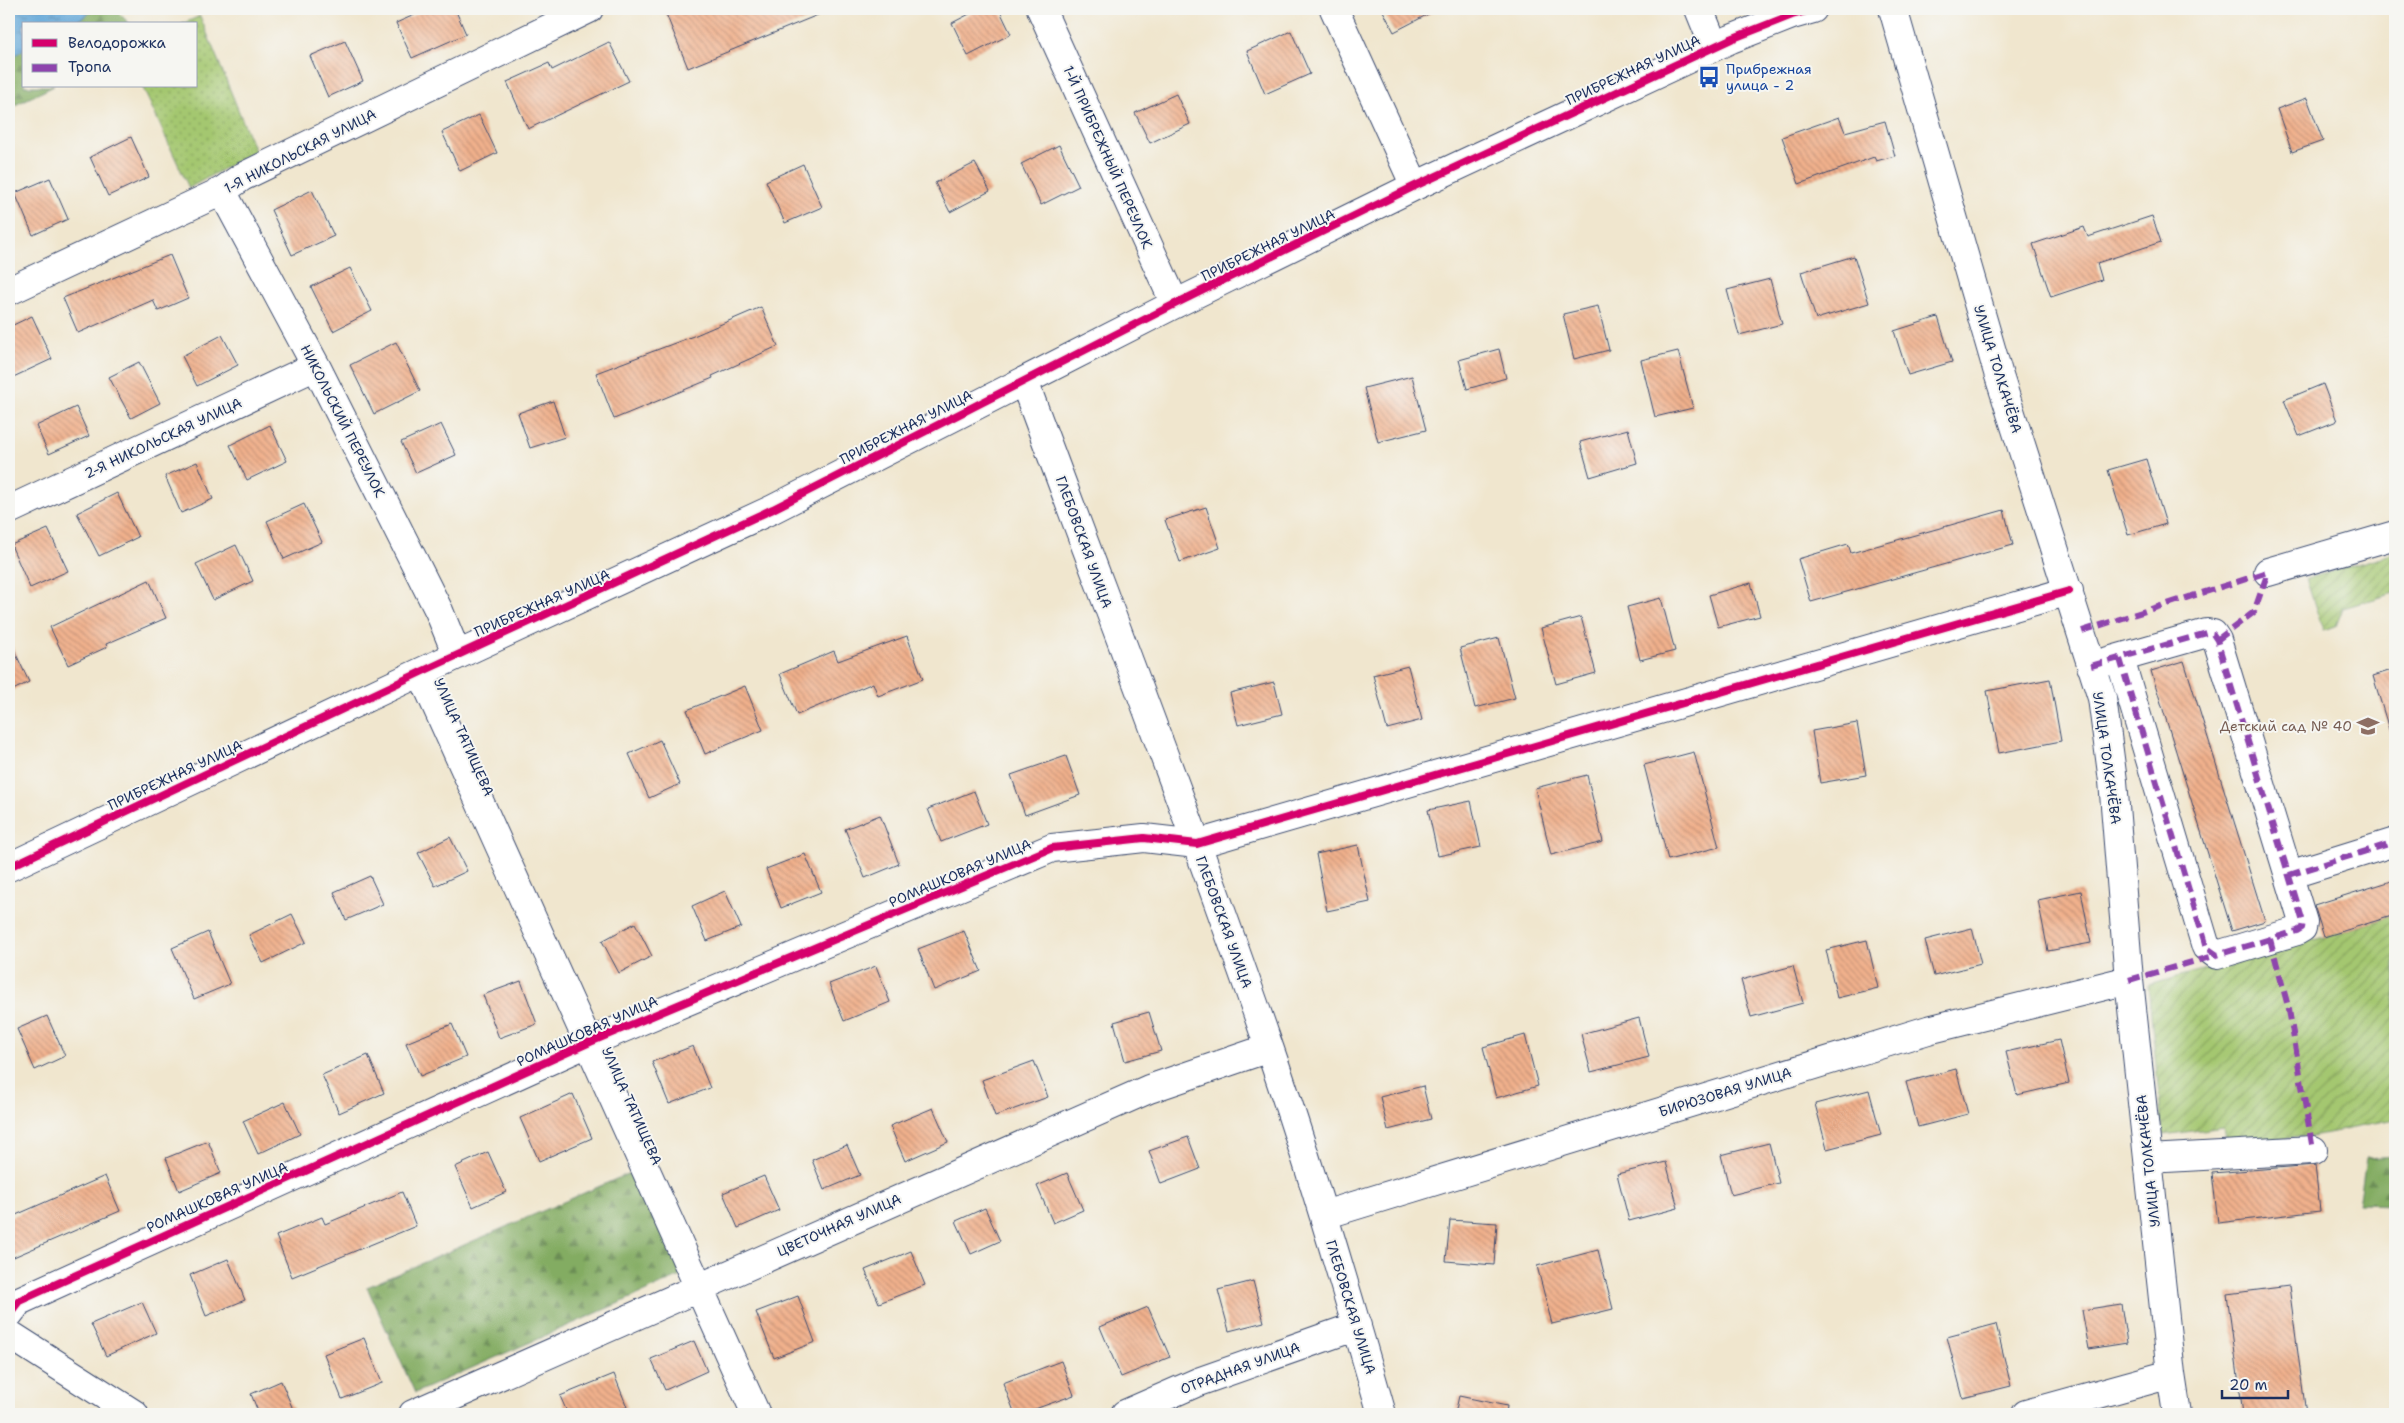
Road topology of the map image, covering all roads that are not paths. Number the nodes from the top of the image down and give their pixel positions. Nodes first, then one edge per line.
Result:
1 (589, 9) edge
2 (1041, 9) edge
3 (1334, 9) edge
4 (1699, 9) edge
5 (1813, 9) edge
6 (1893, 9) edge
7 (1714, 46) junction
8 (1414, 186) junction
9 (222, 191) junction
10 (9, 291) edge
11 (1175, 304) junction
12 (316, 366) junction
13 (1024, 381) junction
14 (9, 510) edge
15 (2395, 535) edge
16 (2268, 572) dead end
17 (2069, 591) junction
18 (457, 656) junction
19 (2120, 659) junction
20 (2091, 666) junction
21 (421, 672) junction
22 (2395, 842) edge
23 (1197, 844) junction
24 (9, 867) edge
25 (2289, 875) junction
26 (2129, 980) junction
27 (590, 1042) junction
28 (1269, 1048) junction
29 (2313, 1150) dead end
30 (2148, 1159) junction
31 (1324, 1215) junction
32 (698, 1287) junction
33 (9, 1314) edge
34 (1357, 1326) junction
35 (9, 1334) edge
36 (2171, 1374) junction
37 (134, 1414) edge
38 (413, 1414) edge
39 (756, 1414) edge
40 (1125, 1414) edge
41 (1382, 1414) edge
42 (2026, 1414) edge
43 (2177, 1414) edge

1 - 9 street, 1-Я НИКОЛЬСКАЯ УЛИЦА
2 - 11 street, 1-Й ПРИБРЕЖНЫЙ ПЕРЕУЛОК
3 - 8 street
4 - 7 street
5 - 7 street, ПРИБРЕЖНАЯ УЛИЦА
6 - 17 street, УЛИЦА ТОЛКАЧЁВА
7 - 8 street, ПРИБРЕЖНАЯ УЛИЦА
8 - 11 street, ПРИБРЕЖНАЯ УЛИЦА
9 - 10 street, 1-Я НИКОЛЬСКАЯ УЛИЦА
9 - 12 street, НИКОЛЬСКИЙ ПЕРЕУЛОК
11 - 13 street, ПРИБРЕЖНАЯ УЛИЦА
12 - 14 street, 2-Я НИКОЛЬСКАЯ УЛИЦА
12 - 18 street, НИКОЛЬСКИЙ ПЕРЕУЛОК
13 - 18 street, ПРИБРЕЖНАЯ УЛИЦА
13 - 23 street, ГЛЕБОВСКАЯ УЛИЦА
15 - 16 street
17 - 20 street, УЛИЦА ТОЛКАЧЁВА
17 - 23 street
18 - 21 street, ПРИБРЕЖНАЯ УЛИЦА
19 - 20 street
19 - 25 street
19 - 25 street
20 - 26 street, УЛИЦА ТОЛКАЧЁВА
21 - 24 street, ПРИБРЕЖНАЯ УЛИЦА
21 - 27 street, УЛИЦА ТАТИЩЕВА
22 - 25 street
23 - 27 street, РОМАШКОВАЯ УЛИЦА
23 - 28 street, ГЛЕБОВСКАЯ УЛИЦА
26 - 30 street, УЛИЦА ТОЛКАЧЁВА
26 - 31 street, БИРЮЗОВАЯ УЛИЦА
27 - 32 street, УЛИЦА ТАТИЩЕВА
27 - 33 street, РОМАШКОВАЯ УЛИЦА
28 - 31 street, ГЛЕБОВСКАЯ УЛИЦА
28 - 32 street, ЦВЕТОЧНАЯ УЛИЦА
29 - 30 street
30 - 36 street, УЛИЦА ТОЛКАЧЁВА
31 - 34 street, ГЛЕБОВСКАЯ УЛИЦА
32 - 38 street, ЦВЕТОЧНАЯ УЛИЦА
32 - 39 street, УЛИЦА ТАТИЩЕВА
34 - 40 street, ОТРАДНАЯ УЛИЦА
34 - 41 street, ГЛЕБОВСКАЯ УЛИЦА
35 - 37 street
36 - 42 street
36 - 43 street, УЛИЦА ТОЛКАЧЁВА

